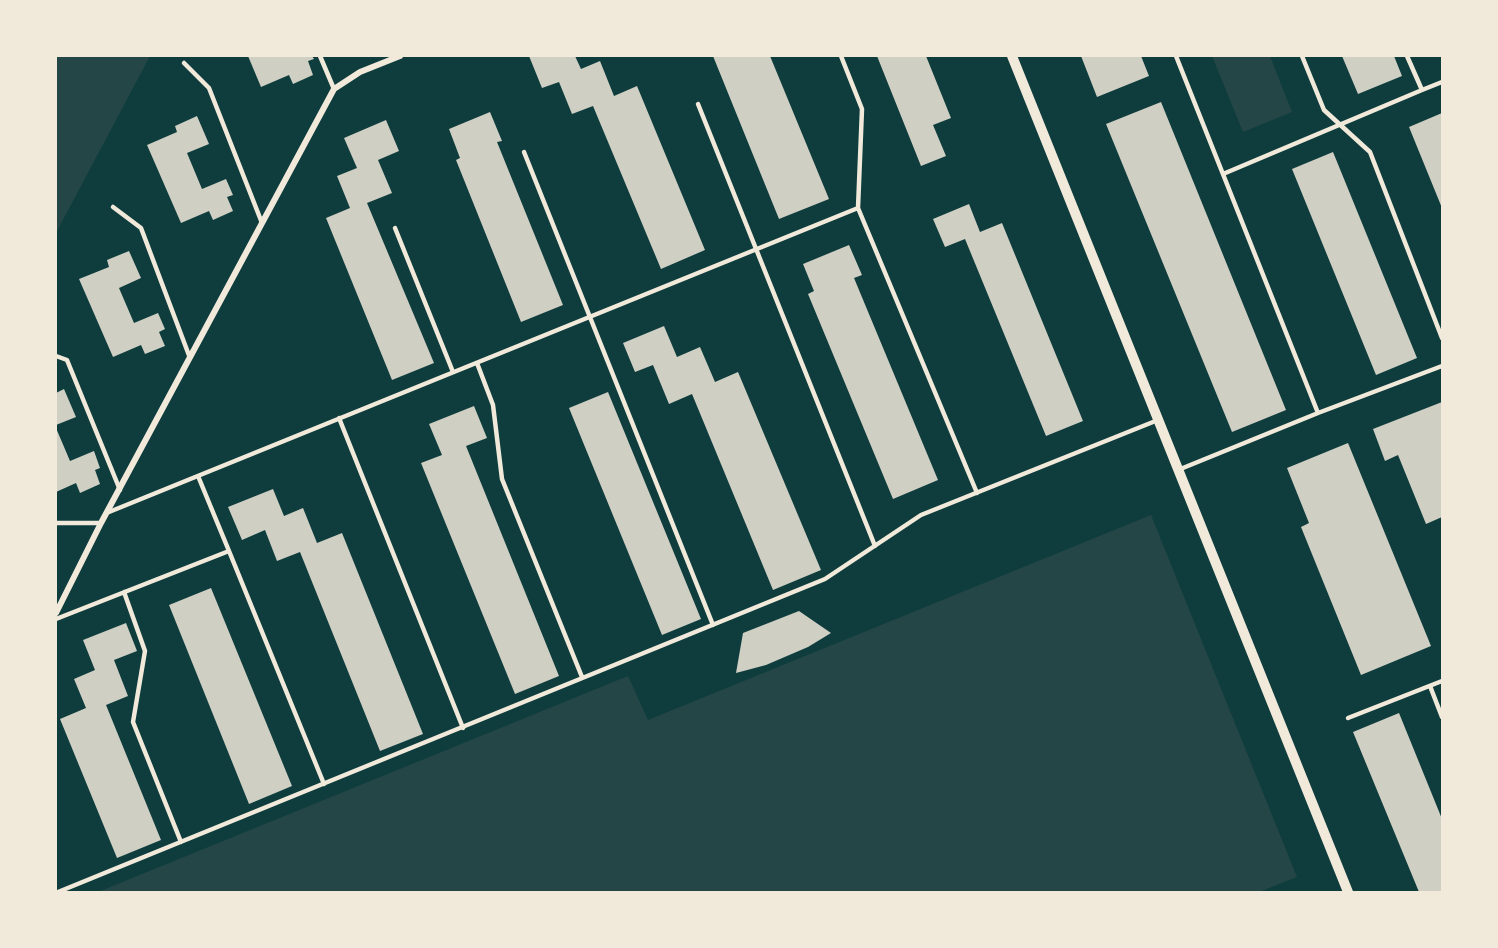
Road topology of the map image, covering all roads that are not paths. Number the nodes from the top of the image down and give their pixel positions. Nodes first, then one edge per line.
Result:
1 (320, 56) edge
2 (400, 56) edge
3 (841, 56) edge
4 (1012, 56) edge
5 (1176, 56) edge
6 (1302, 56) edge
7 (1407, 56) edge
8 (184, 63) dead end
9 (1443, 82) edge
10 (334, 89) junction
11 (1422, 90) junction
12 (698, 104) dead end
13 (1341, 124) junction
14 (524, 152) dead end
15 (1223, 174) junction
16 (113, 207) dead end
17 (858, 208) junction
18 (262, 223) junction
19 (395, 228) dead end
20 (756, 249) junction
21 (590, 316) junction
22 (1443, 338) edge
23 (56, 356) edge
24 (190, 358) junction
25 (477, 363) junction
26 (1443, 366) edge
27 (453, 372) junction
28 (1318, 413) junction
29 (339, 418) junction
30 (1158, 420) junction
31 (1178, 470) junction
32 (198, 476) junction
33 (120, 490) junction
34 (977, 493) junction
35 (109, 512) junction
36 (56, 523) edge
37 (101, 523) junction
38 (874, 546) junction
39 (229, 551) junction
40 (124, 592) junction
41 (56, 613) edge
42 (56, 619) edge
43 (714, 625) junction
44 (582, 677) junction
45 (1443, 681) edge
46 (1430, 686) junction
47 (1443, 717) edge
48 (1348, 718) dead end
49 (463, 728) junction
50 (324, 784) junction
51 (181, 842) junction
52 (56, 885) edge
53 (58, 892) edge
54 (1348, 892) edge

1 - 10 lane
2 - 10 street
3 - 17 lane
4 - 30 street
5 - 15 lane
6 - 13 lane
7 - 11 lane
8 - 18 lane
9 - 11 lane
10 - 18 street
11 - 13 lane
12 - 20 lane
13 - 15 lane
13 - 22 lane
14 - 21 lane
15 - 28 lane
16 - 24 lane
17 - 20 lane
17 - 34 lane
18 - 24 street
19 - 27 lane
20 - 21 lane
20 - 38 lane
21 - 25 lane
21 - 43 lane
23 - 33 lane
24 - 33 street
25 - 27 lane
25 - 44 lane
26 - 28 lane
27 - 29 lane
28 - 31 lane
29 - 32 lane
29 - 49 lane
30 - 31 street
30 - 34 lane
31 - 54 street
32 - 35 lane
32 - 39 lane
33 - 35 street
34 - 38 lane
35 - 37 street
36 - 37 lane
37 - 41 street
38 - 43 lane
39 - 40 lane
39 - 50 lane
40 - 42 lane
40 - 51 lane
43 - 44 lane
44 - 49 lane
45 - 46 lane
46 - 47 lane
46 - 48 lane
49 - 50 lane
50 - 51 lane
51 - 53 lane
52 - 53 lane

